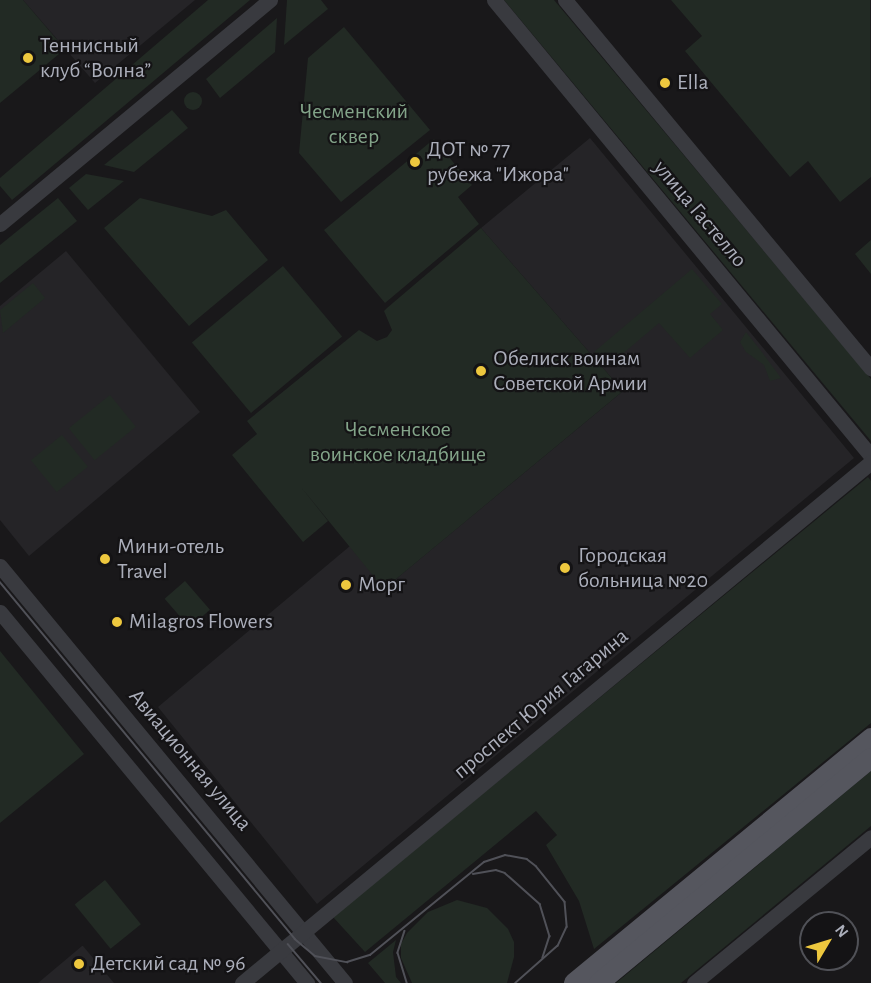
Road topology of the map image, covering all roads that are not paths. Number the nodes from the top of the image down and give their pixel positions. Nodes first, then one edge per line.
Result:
1 (270, 0) edge
2 (494, 0) edge
3 (565, 0) edge
4 (0, 224) edge
5 (871, 369) edge
6 (871, 456) edge
7 (871, 462) edge
8 (0, 566) edge
9 (0, 612) edge
10 (871, 738) edge
11 (871, 758) edge
12 (871, 837) edge
13 (303, 932) junction
14 (280, 951) junction
15 (242, 983) edge
16 (307, 983) edge
17 (345, 983) edge
18 (574, 983) edge
19 (599, 983) edge
20 (694, 983) edge

1 - 4 street
2 - 6 street, улица Гастелло
3 - 5 street, улица Гастелло
7 - 13 street, проспект Юрия Гагарина
8 - 13 street, Авиационная улица
9 - 14 street
10 - 18 main road
11 - 19 main road
12 - 20 street
13 - 14 street, проспект Юрия Гагарина
13 - 17 street, Авиационная улица
14 - 15 street, проспект Юрия Гагарина
14 - 16 street

